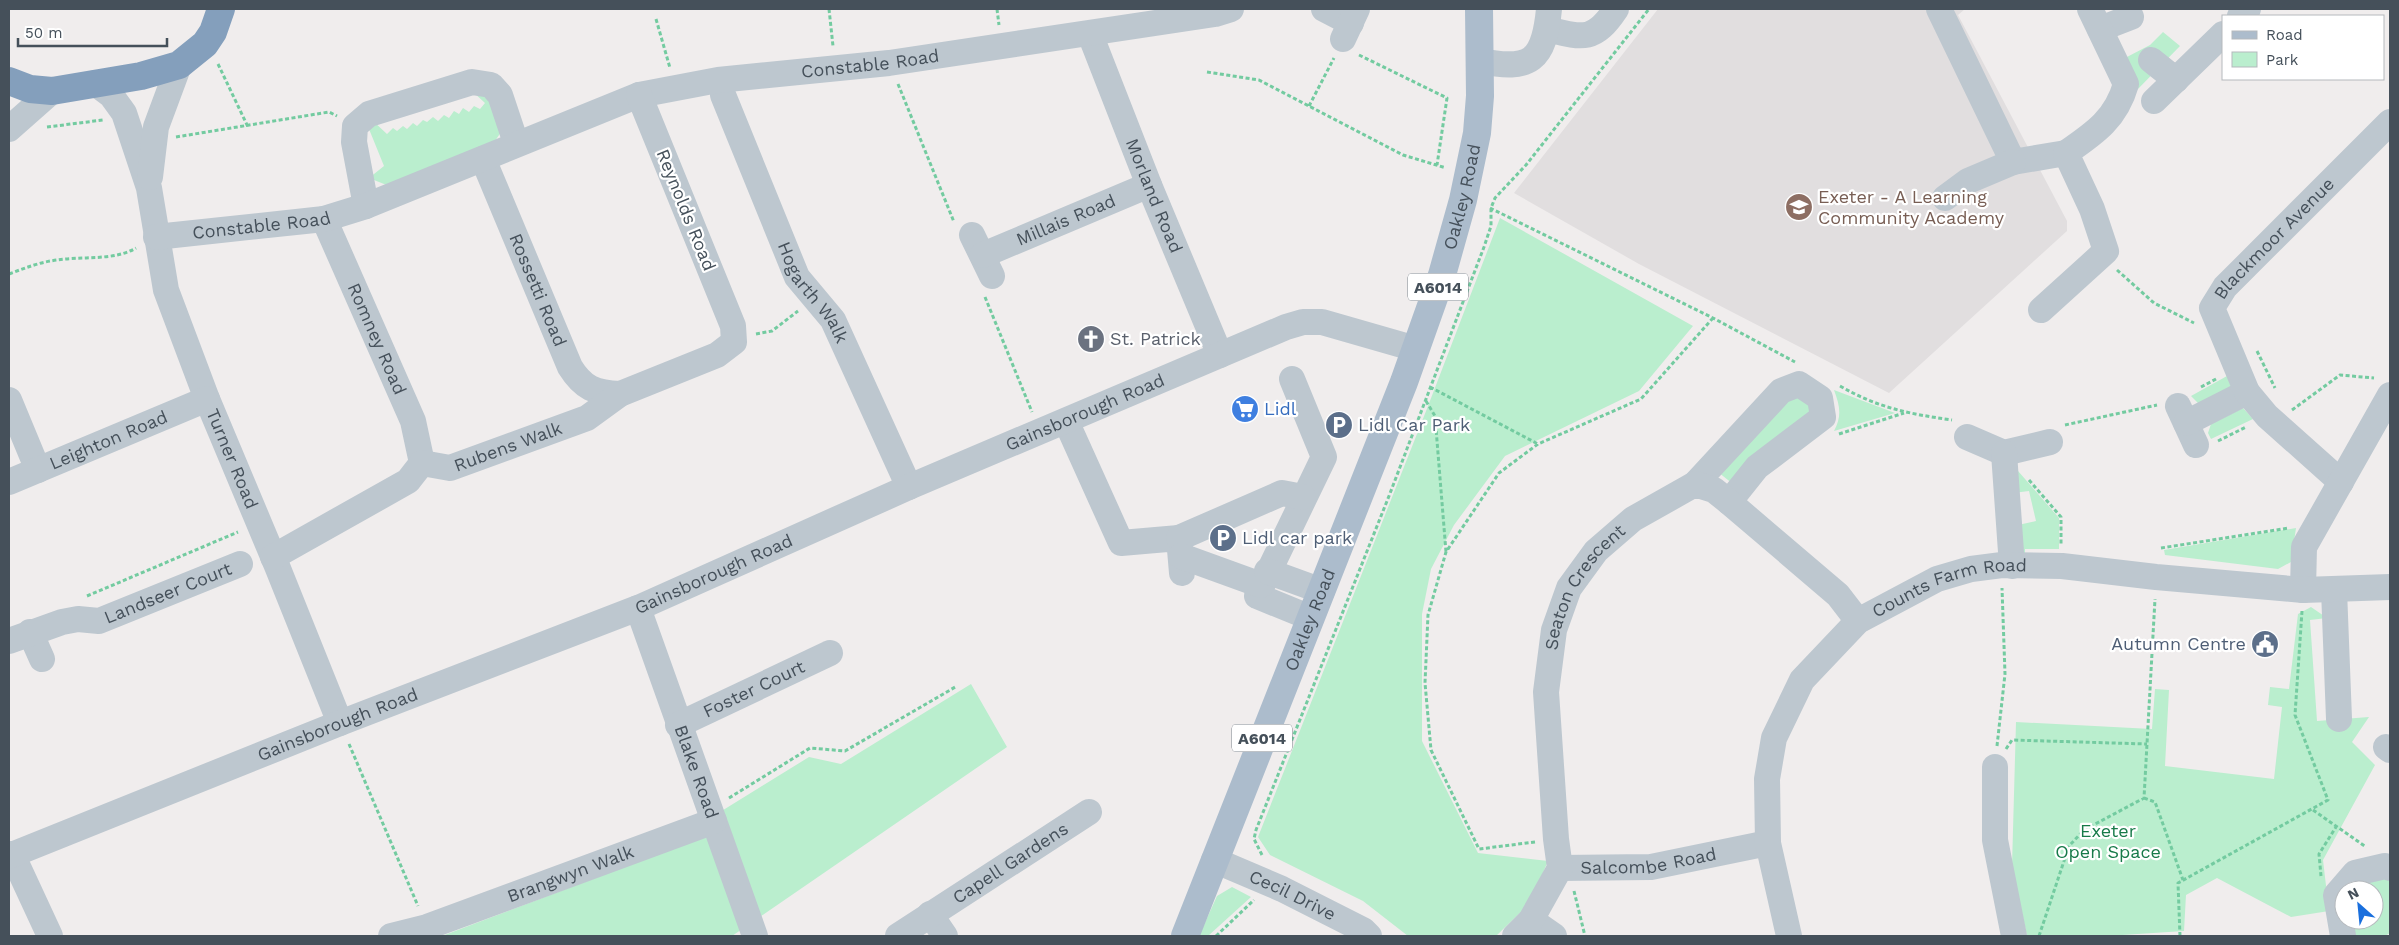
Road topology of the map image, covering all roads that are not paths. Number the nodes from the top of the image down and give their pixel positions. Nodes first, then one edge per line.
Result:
1 (1231, 9) edge
2 (1324, 9) edge
3 (1479, 9) edge
4 (1616, 9) edge
5 (1940, 9) edge
6 (224, 11) edge
7 (2131, 17) dead end
8 (1548, 19) edge
9 (2095, 19) edge
10 (1348, 29) edge
11 (1090, 34) junction
12 (2222, 35) edge
13 (2152, 60) dead end
14 (1480, 61) junction
15 (179, 65) junction
16 (2176, 80) junction
17 (9, 81) edge
18 (95, 83) junction
19 (52, 91) junction
20 (639, 95) junction
21 (723, 95) dead end
22 (2154, 101) dead end
23 (2390, 122) edge
24 (9, 129) edge
25 (516, 143) junction
26 (2066, 153) junction
27 (483, 159) junction
28 (2014, 162) junction
29 (1149, 185) junction
30 (149, 188) junction
31 (1945, 198) dead end
32 (366, 206) junction
33 (324, 219) junction
34 (156, 237) junction
35 (982, 255) dead end
36 (2041, 310) dead end
37 (734, 332) joint
38 (1416, 350) junction
39 (1220, 355) junction
40 (1292, 380) dead end
41 (2384, 387) edge
42 (2247, 392) junction
43 (620, 394) junction
44 (207, 399) junction
45 (9, 400) edge
46 (2184, 414) road end
47 (1066, 421) junction
48 (1961, 429) road end
49 (2057, 433) road end
50 (2005, 459) junction
51 (422, 463) junction
52 (38, 470) junction
53 (9, 482) edge
54 (2341, 482) junction
55 (1695, 484) junction
56 (909, 487) junction
57 (1303, 496) junction
58 (1729, 502) junction
59 (1180, 556) junction
60 (273, 557) junction
61 (240, 564) dead end
62 (2007, 565) junction
63 (1262, 584) junction
64 (2390, 587) edge
65 (2303, 590) junction
66 (2334, 590) junction
67 (1322, 591) junction
68 (638, 608) junction
69 (1311, 618) junction
70 (1858, 621) junction
71 (20, 636) edge
72 (830, 653) dead end
73 (42, 659) dead end
74 (2339, 719) dead end
75 (340, 723) junction
76 (678, 725) junction
77 (1995, 767) road end
78 (1089, 812) dead end
79 (712, 815) junction
80 (1768, 843) junction
81 (10, 855) edge
82 (1214, 860) junction
83 (2388, 867) edge
84 (1565, 868) junction
85 (930, 914) junction
86 (1523, 928) edge
87 (50, 936) edge
88 (391, 936) edge
89 (755, 936) edge
90 (898, 936) edge
91 (945, 936) edge
92 (1185, 936) edge
93 (1369, 936) edge
94 (1554, 936) edge
95 (1789, 936) edge
96 (2014, 936) edge
97 (2343, 936) edge

1 - 11 street, Constable Road
2 - 10 street
3 - 14 main road, Oakley Road / A6014
4 - 8 street
5 - 28 street
6 - 15 highway
7 - 9 street
8 - 14 street
9 - 26 street
11 - 20 street, Constable Road
11 - 29 street, Morland Road
12 - 16 street
13 - 16 street
14 - 38 main road, Oakley Road / A6014
15 - 18 highway
15 - 30 street, Turner Road
16 - 22 street
17 - 19 highway
18 - 19 highway
18 - 30 street, Turner Road
19 - 24 street
20 - 25 street, Constable Road
20 - 37 street, Reynolds Road
21 - 56 street, Hogarth Walk
23 - 42 street, Blackmoor Avenue
25 - 27 street, Constable Road
25 - 32 street
26 - 28 street
26 - 36 street
27 - 32 street, Constable Road
27 - 43 street, Rossetti Road
28 - 31 street
29 - 35 street, Millais Road
29 - 39 street, Morland Road
30 - 34 street, Turner Road
32 - 33 street, Constable Road
33 - 34 street, Constable Road
33 - 51 street, Romney Road
34 - 44 street, Turner Road
37 - 43 street, Rubens Walk
38 - 39 street, Gainsborough Road
38 - 67 main road, Oakley Road / A6014
39 - 47 street, Gainsborough Road
40 - 57 street
41 - 54 street
42 - 46 street
42 - 54 street, Blackmoor Avenue
43 - 51 street, Rubens Walk
44 - 52 street, Leighton Road
44 - 60 street, Turner Road
45 - 52 street
47 - 56 street, Gainsborough Road
47 - 59 street
48 - 50 street
49 - 50 street
50 - 62 street
51 - 60 street
52 - 53 street, Leighton Road
54 - 65 street
55 - 58 street
55 - 58 street, Seaton Crescent
55 - 84 street, Seaton Crescent
56 - 68 street, Gainsborough Road
57 - 59 street
57 - 63 street
58 - 70 street
59 - 63 street
60 - 75 street, Turner Road
61 - 71 street, Landseer Court
62 - 65 street, Counts Farm Road
62 - 70 street, Counts Farm Road
63 - 67 street
63 - 69 street
64 - 66 street, Counts Farm Road
65 - 66 street, Counts Farm Road
66 - 74 street
67 - 69 main road, Oakley Road / A6014
68 - 75 street, Gainsborough Road
68 - 76 street, Blake Road
69 - 82 main road, Oakley Road / A6014
70 - 80 street, Counts Farm Road
71 - 73 street
72 - 76 street, Foster Court
75 - 81 street, Gainsborough Road
76 - 79 street, Blake Road
77 - 96 street
78 - 85 street, Capell Gardens
79 - 88 street, Brangwyn Walk
79 - 89 street, Blake Road
80 - 84 street, Salcombe Road
80 - 95 street, Counts Farm Road
81 - 87 street
82 - 92 main road, Oakley Road / A6014
82 - 93 street, Cecil Drive
83 - 97 street
84 - 86 street
85 - 90 street, Capell Gardens
85 - 91 street
86 - 94 street

